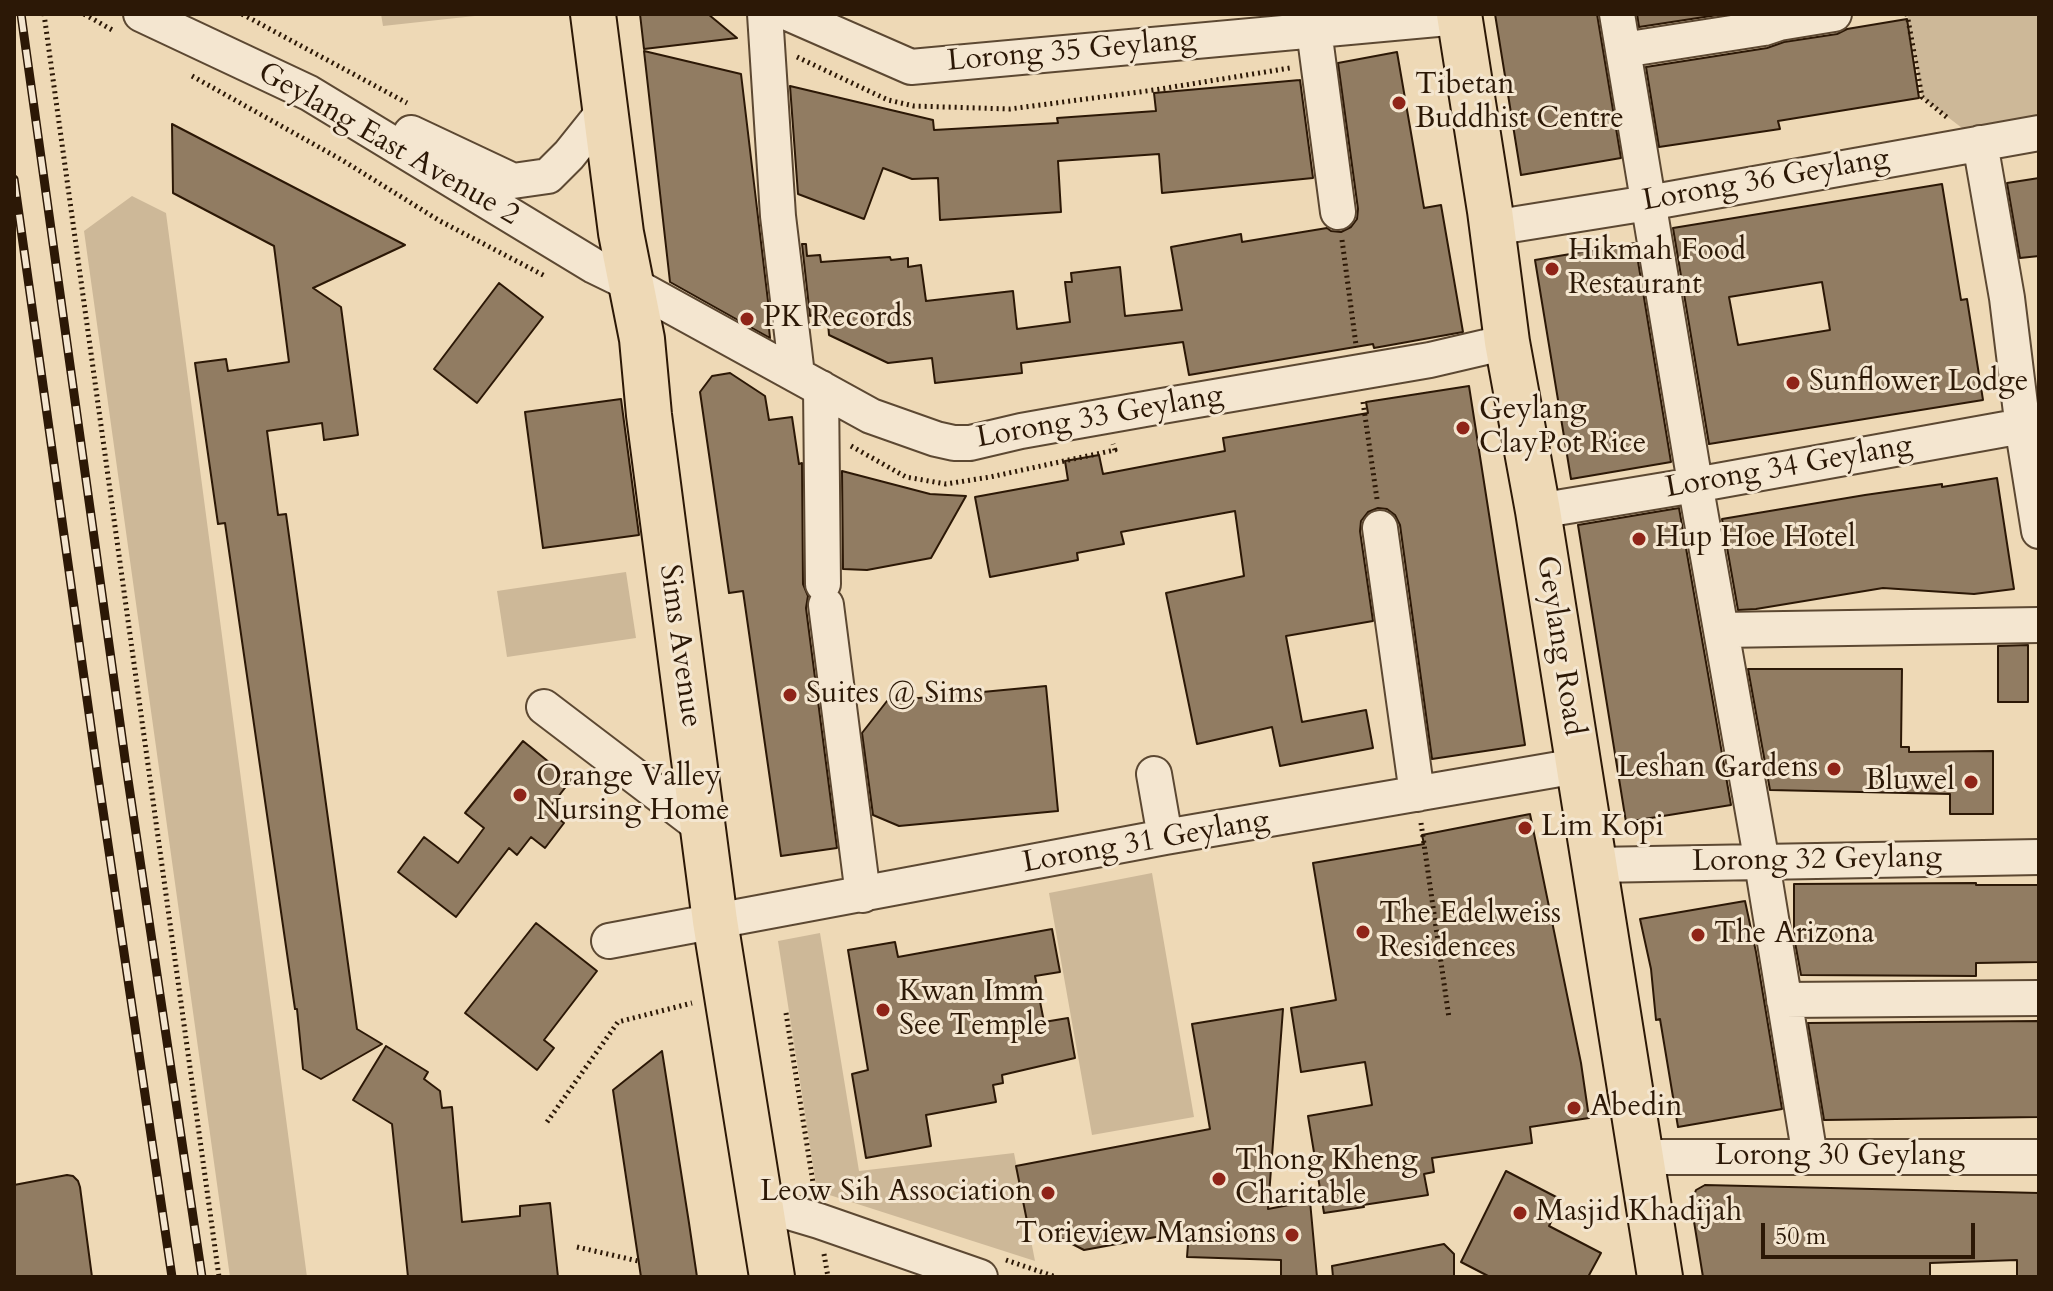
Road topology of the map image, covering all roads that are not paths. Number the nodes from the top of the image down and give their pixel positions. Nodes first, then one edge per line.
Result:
1 (189, 14) edge
2 (593, 14) edge
3 (765, 14) edge
4 (790, 14) edge
5 (1617, 14) edge
6 (1834, 14) edge
7 (1459, 15) edge
8 (133, 26) edge
9 (1314, 30) junction
10 (1623, 50) junction
11 (605, 110) junction
12 (2039, 133) edge
13 (1980, 143) junction
14 (1648, 203) junction
15 (1338, 212) road end
16 (1492, 228) junction
17 (631, 284) junction
18 (1507, 342) junction
19 (809, 382) junction
20 (2031, 424) edge
21 (1695, 485) junction
22 (1538, 511) junction
23 (1380, 528) road end
24 (2039, 531) edge
25 (2039, 625) edge
26 (1721, 630) junction
27 (544, 707) dead end
28 (1577, 766) junction
29 (1154, 774) dead end
30 (1417, 794) junction
31 (703, 828) junction
32 (1165, 837) junction
33 (2039, 857) edge
34 (1762, 863) junction
35 (1594, 865) junction
36 (863, 895) junction
37 (715, 921) junction
38 (609, 941) dead end
39 (2039, 998) edge
40 (1784, 1000) junction
41 (1641, 1157) junction
42 (1810, 1157) junction
43 (2039, 1157) edge
44 (762, 1204) junction
45 (772, 1277) edge
46 (980, 1277) edge
47 (1660, 1277) edge

1 - 11 street, Geylang East Avenue 2
2 - 11 main road, Sims Avenue
3 - 19 street
4 - 9 street, Lorong 35 Geylang
5 - 10 street
6 - 10 street
7 - 9 street, Lorong 35 Geylang
7 - 16 main road, Geylang Road
8 - 17 street, Geylang East Avenue 2
9 - 15 street
10 - 14 street
11 - 17 main road, Sims Avenue
12 - 13 street, Lorong 36 Geylang
13 - 14 street, Lorong 36 Geylang
13 - 20 street
14 - 16 street, Lorong 36 Geylang
14 - 21 street
16 - 18 main road, Geylang Road
17 - 19 street, Lorong 33 Geylang
17 - 31 main road, Sims Avenue
18 - 19 street, Lorong 33 Geylang
18 - 22 main road, Geylang Road
19 - 36 street
20 - 21 street, Lorong 34 Geylang
20 - 24 street
21 - 22 street, Lorong 34 Geylang
21 - 26 street
22 - 28 main road, Geylang Road
23 - 30 street
25 - 26 street
26 - 34 street
27 - 31 street
28 - 30 street, Lorong 31 Geylang
28 - 35 main road, Geylang Road
29 - 32 street
30 - 32 street, Lorong 31 Geylang
31 - 37 main road, Sims Avenue
32 - 36 street, Lorong 31 Geylang
33 - 34 street, Lorong 32 Geylang
34 - 35 street, Lorong 32 Geylang
34 - 40 street
35 - 41 main road, Geylang Road
36 - 37 street, Lorong 31 Geylang
37 - 38 street, Lorong 31 Geylang
37 - 44 main road, Sims Avenue
39 - 40 street
40 - 42 street
41 - 42 street, Lorong 30 Geylang
41 - 47 main road, Geylang Road
42 - 43 street, Lorong 30 Geylang
44 - 45 main road, Sims Avenue
44 - 46 street

